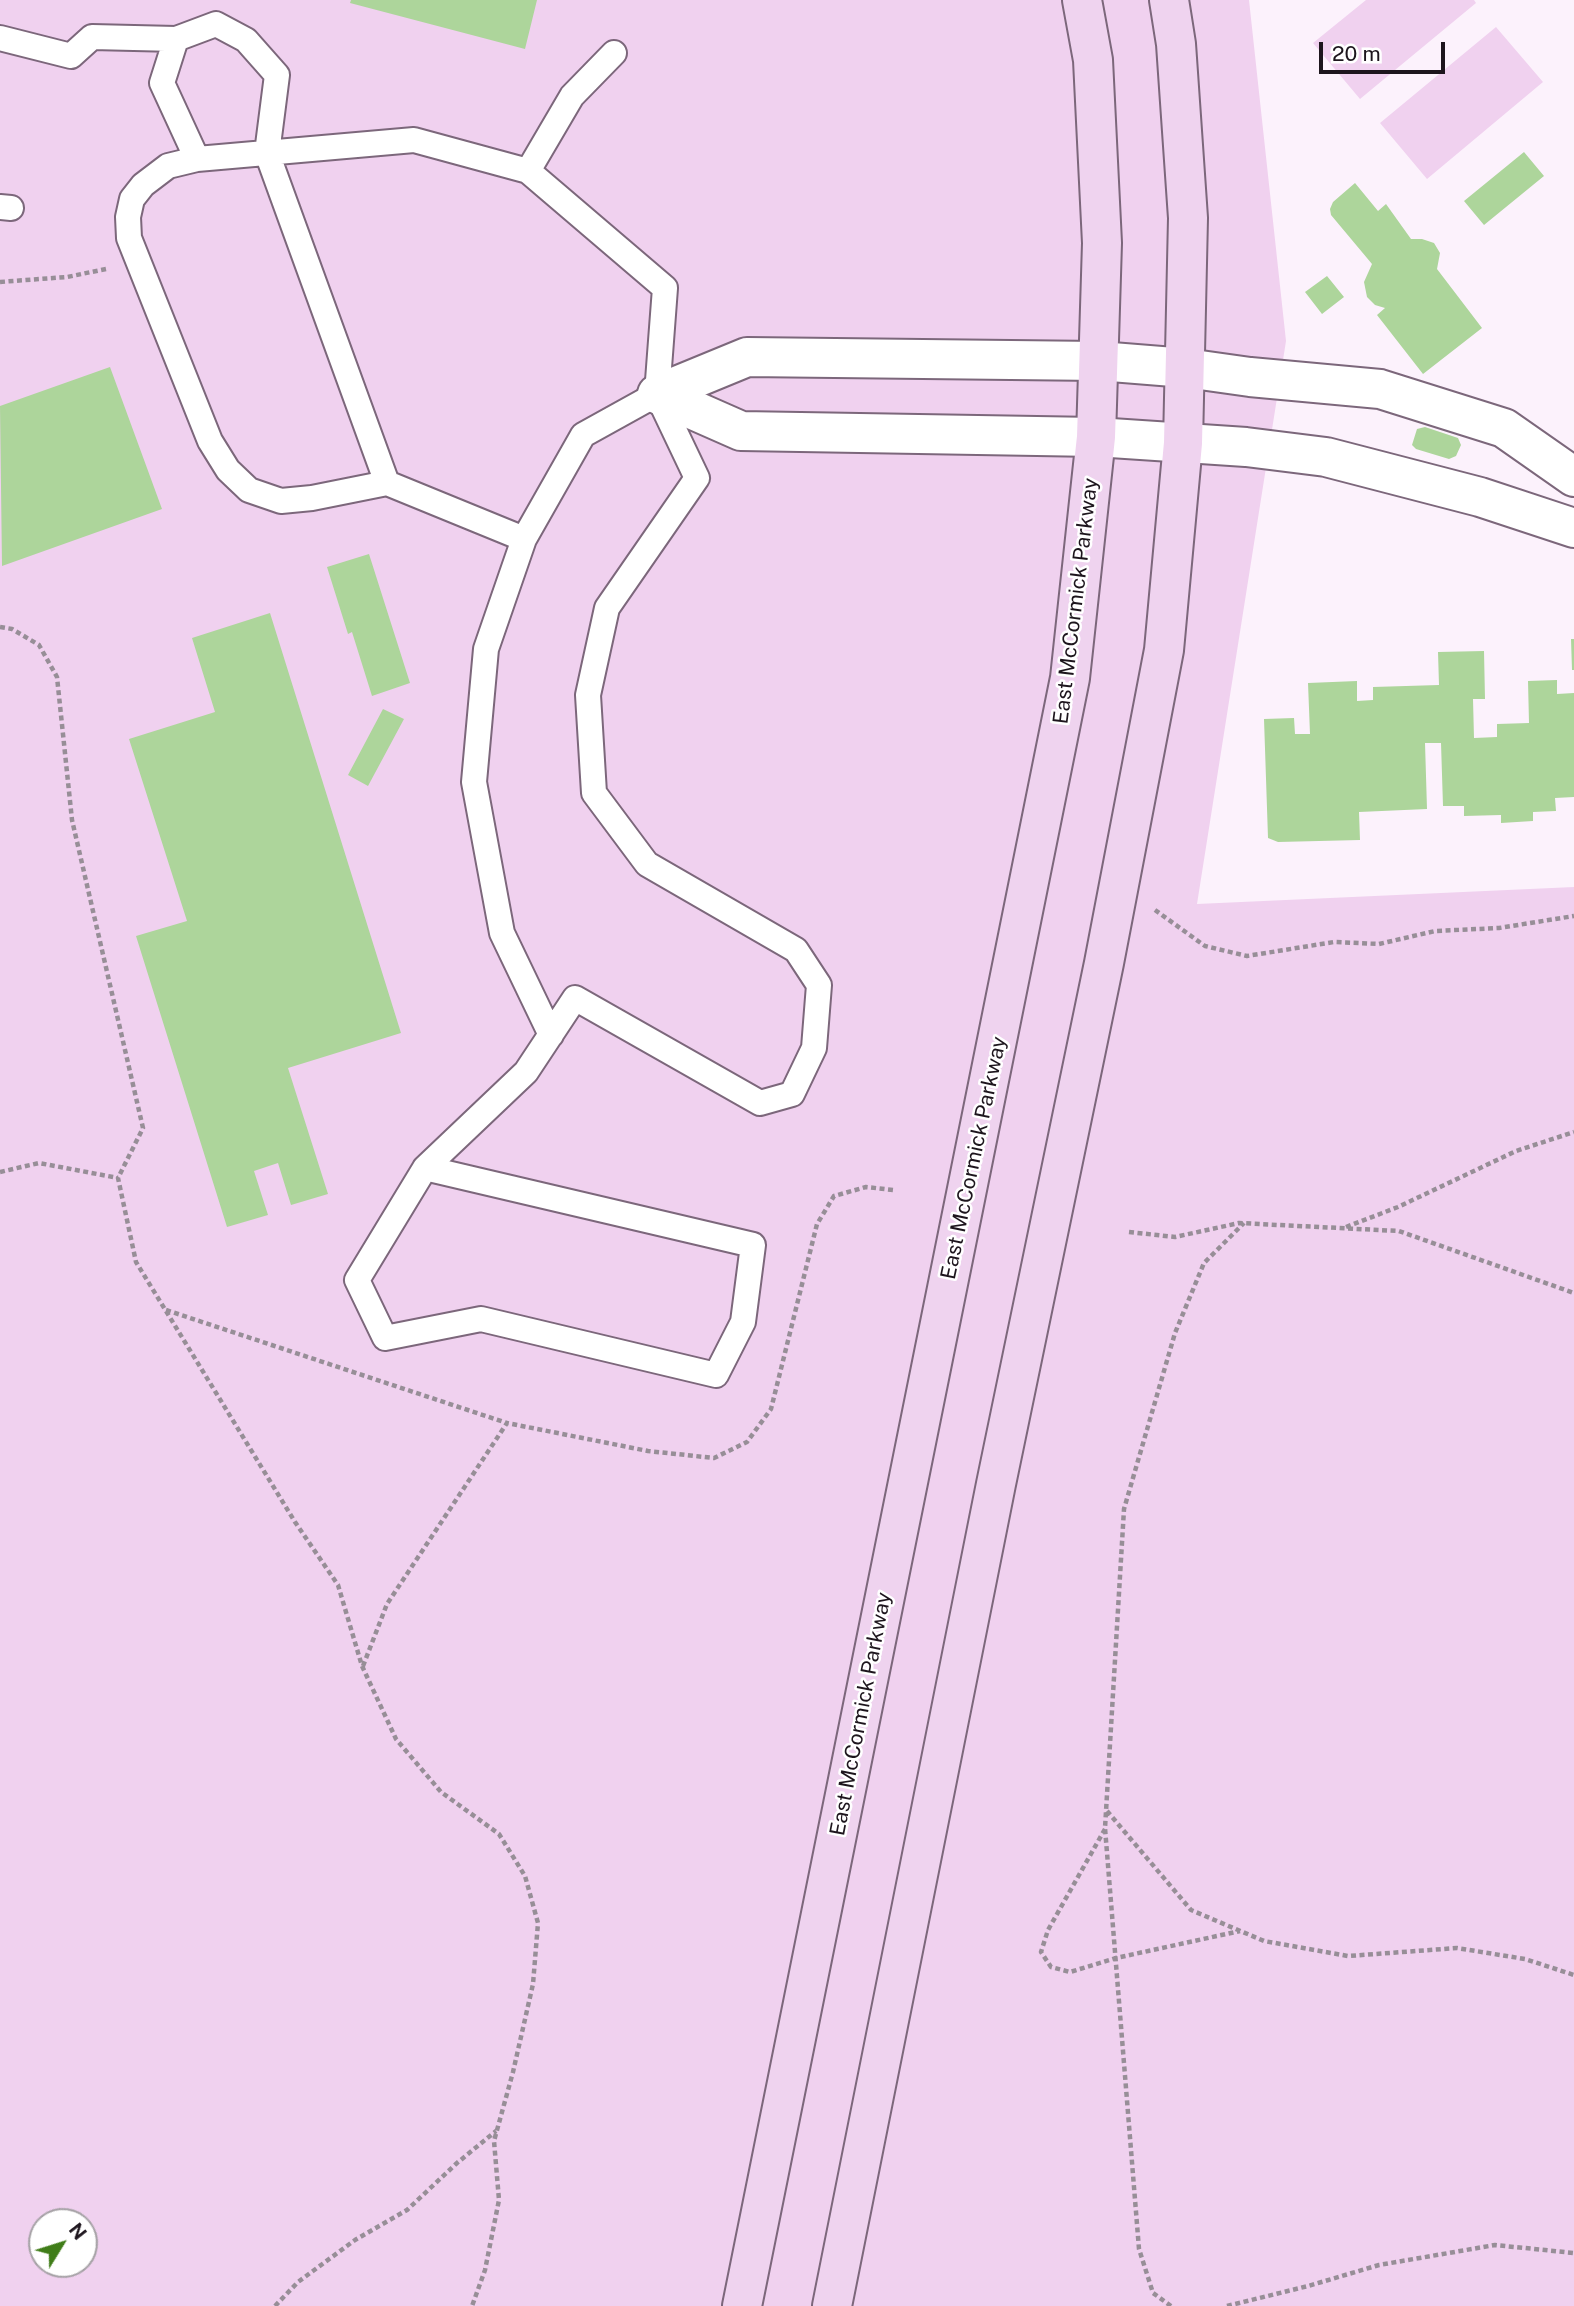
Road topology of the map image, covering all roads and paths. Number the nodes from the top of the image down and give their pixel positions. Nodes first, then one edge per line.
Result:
1 (1082, 0) edge
2 (1169, 0) edge
3 (0, 38) edge
4 (176, 39) junction
5 (614, 53) dead end
6 (267, 153) junction
7 (197, 159) junction
8 (528, 171) junction
9 (137, 262) junction
10 (0, 282) edge
11 (1098, 361) junction
12 (1186, 368) junction
13 (657, 394) junction
14 (1096, 437) junction
15 (1184, 443) junction
16 (1574, 477) edge
17 (387, 483) junction
18 (1574, 528) edge
19 (524, 539) junction
20 (0, 627) edge
21 (1151, 907) dead end
22 (1574, 916) edge
23 (551, 1035) junction
24 (1574, 1132) edge
25 (425, 1168) junction
26 (0, 1172) edge
27 (118, 1178) junction
28 (893, 1190) dead end
29 (1244, 1223) junction
30 (1343, 1228) junction
31 (1129, 1232) dead end
32 (1574, 1293) edge
33 (166, 1310) junction
34 (507, 1423) junction
35 (362, 1667) junction
36 (1106, 1810) junction
37 (1105, 1828) junction
38 (1241, 1931) junction
39 (1116, 1958) junction
40 (1574, 1975) edge
41 (497, 2130) junction
42 (1574, 2253) edge
43 (275, 2306) edge
44 (472, 2306) edge
45 (742, 2306) edge
46 (832, 2306) edge
47 (1171, 2306) edge
48 (1227, 2306) edge

1 - 11 main road, East McCormick Parkway
2 - 12 main road
3 - 4 lane
4 - 6 lane
4 - 7 lane
5 - 8 lane
6 - 7 lane
6 - 8 lane
6 - 17 lane
7 - 9 lane
8 - 13 lane
9 - 10 path
9 - 17 lane
11 - 12 street
11 - 13 street
11 - 14 main road, East McCormick Parkway
12 - 15 main road
12 - 16 street
13 - 14 street
13 - 19 lane
13 - 23 lane
14 - 15 street
14 - 45 main road, East McCormick Parkway
15 - 18 street
15 - 46 main road
17 - 19 lane
19 - 23 lane
20 - 27 path
21 - 22 path
23 - 25 lane
24 - 30 path
25 - 25 lane
26 - 27 path
27 - 33 path
28 - 34 path
29 - 30 path
29 - 31 path
29 - 36 path
30 - 32 path
33 - 34 path
33 - 35 path
34 - 35 path
35 - 41 path
36 - 37 path
36 - 38 path
37 - 39 path
37 - 39 path
38 - 39 path
38 - 40 path
39 - 47 path
41 - 43 path
41 - 44 path
42 - 48 path

